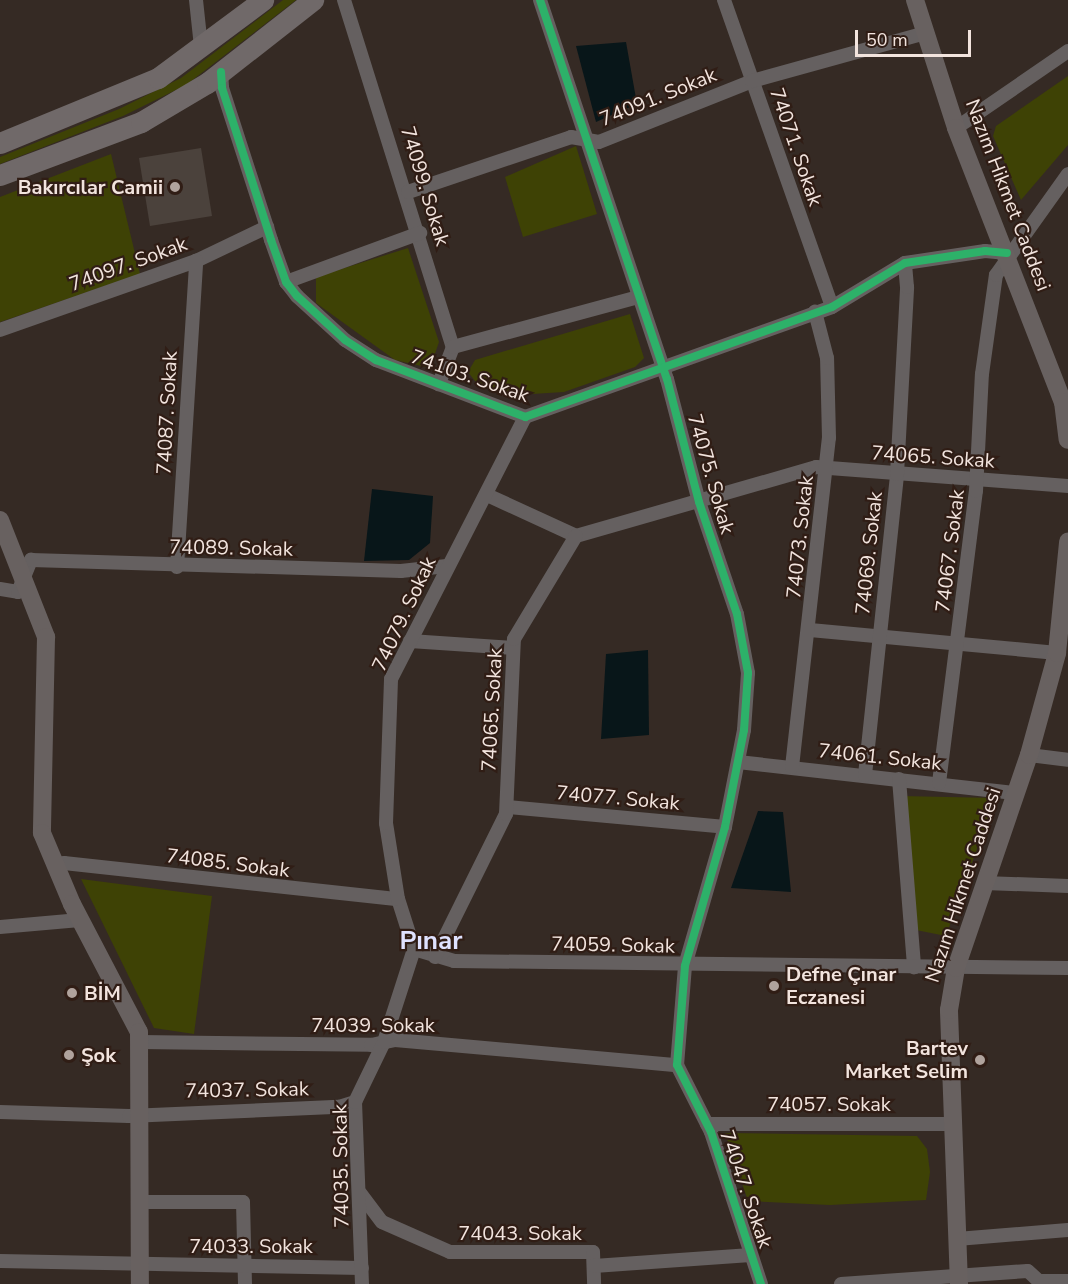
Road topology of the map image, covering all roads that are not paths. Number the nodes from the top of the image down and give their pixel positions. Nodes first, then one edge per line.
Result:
1 (196, 0) edge
2 (263, 0) edge
3 (313, 0) edge
4 (344, 0) edge
5 (540, 0) edge
6 (724, 0) edge
7 (915, 0) edge
8 (925, 33) junction
9 (201, 47) junction
10 (1068, 51) edge
11 (221, 72) junction
12 (752, 81) junction
13 (956, 128) junction
14 (586, 139) junction
15 (0, 143) edge
16 (0, 175) edge
17 (1067, 176) edge
18 (408, 192) junction
19 (267, 227) junction
20 (420, 233) junction
21 (1007, 253) junction
22 (196, 261) junction
23 (905, 263) junction
24 (286, 282) junction
25 (638, 297) junction
26 (832, 307) junction
27 (815, 312) junction
28 (0, 330) edge
29 (453, 347) junction
30 (662, 367) junction
31 (439, 384) junction
32 (525, 417) junction
33 (1068, 440) edge
34 (826, 468) junction
35 (897, 474) junction
36 (977, 480) junction
37 (1068, 486) edge
38 (487, 495) junction
39 (699, 502) junction
40 (0, 520) edge
41 (576, 536) junction
42 (1068, 542) edge
43 (447, 566) junction
44 (177, 567) junction
45 (24, 576) junction
46 (0, 589) edge
47 (1065, 607) edge
48 (810, 630) junction
49 (881, 638) junction
50 (410, 641) junction
51 (959, 644) junction
52 (513, 648) junction
53 (1057, 653) junction
54 (1029, 754) junction
55 (1068, 760) edge
56 (738, 762) junction
57 (792, 767) junction
58 (865, 775) junction
59 (899, 779) junction
60 (939, 783) junction
61 (1016, 793) junction
62 (507, 807) junction
63 (725, 827) junction
64 (56, 867) junction
65 (984, 883) junction
66 (1068, 886) edge
67 (398, 899) junction
68 (80, 920) junction
69 (0, 927) edge
70 (414, 949) junction
71 (435, 957) junction
72 (685, 966) junction
73 (915, 967) junction
74 (956, 968) junction
75 (1068, 968) edge
76 (140, 1042) junction
77 (384, 1042) junction
78 (677, 1065) junction
79 (355, 1102) junction
80 (0, 1112) edge
81 (138, 1114) junction
82 (707, 1124) junction
83 (951, 1124) junction
84 (360, 1193) junction
85 (139, 1202) junction
86 (1068, 1230) edge
87 (957, 1239) junction
88 (751, 1255) junction
89 (593, 1259) junction
90 (0, 1261) edge
91 (244, 1263) junction
92 (362, 1268) junction
93 (140, 1275) edge
94 (959, 1278) edge
95 (1068, 1281) edge
96 (1042, 1283) edge
97 (245, 1284) edge
98 (362, 1284) edge
99 (594, 1284) edge
100 (761, 1284) edge
101 (841, 1284) edge

1 - 9 street
2 - 9 main road
3 - 11 main road
4 - 18 street, 74099. Sokak
5 - 14 street, 74075. Sokak
6 - 12 street, 74071. Sokak
7 - 8 main road, Nazım Hikmet Caddesi
8 - 12 street, 74091. Sokak
8 - 13 main road, Nazım Hikmet Caddesi
9 - 15 main road
10 - 13 street
11 - 16 main road
11 - 19 street, 74103. Sokak
12 - 14 street, 74091. Sokak
12 - 26 street, 74071. Sokak
13 - 21 main road, Nazım Hikmet Caddesi
14 - 18 street, 74091. Sokak
14 - 25 street, 74075. Sokak
17 - 21 street
18 - 20 street, 74099. Sokak
19 - 22 street, 74097. Sokak
19 - 24 street, 74103. Sokak
20 - 24 street
20 - 29 street, 74099. Sokak
21 - 23 street, 74103. Sokak
21 - 33 main road, Nazım Hikmet Caddesi
21 - 36 street, 74067. Sokak
22 - 28 street, 74097. Sokak
22 - 44 street, 74087. Sokak
23 - 26 street, 74103. Sokak
23 - 35 street, 74069. Sokak
24 - 31 street, 74103. Sokak
25 - 29 street
25 - 30 street, 74075. Sokak
26 - 27 street, 74103. Sokak
27 - 30 street, 74103. Sokak
27 - 34 street, 74073. Sokak
29 - 31 street
30 - 32 street, 74103. Sokak
30 - 39 street, 74075. Sokak
31 - 32 street, 74103. Sokak
32 - 38 street, 74079. Sokak
34 - 35 street, 74065. Sokak
34 - 39 street, 74065. Sokak
34 - 48 street, 74073. Sokak
35 - 36 street, 74065. Sokak
35 - 49 street, 74069. Sokak
36 - 37 street, 74065. Sokak
36 - 51 street, 74067. Sokak
38 - 41 street
38 - 43 street, 74079. Sokak
39 - 41 street, 74065. Sokak
39 - 56 street, 74075. Sokak
40 - 45 main road
41 - 52 street, 74065. Sokak
42 - 47 main road, Nazım Hikmet Caddesi
43 - 44 street, 74089. Sokak
43 - 50 street, 74079. Sokak
44 - 45 street, 74089. Sokak
45 - 46 street
45 - 64 main road
47 - 53 main road, Nazım Hikmet Caddesi
48 - 49 street
48 - 57 street, 74073. Sokak
49 - 51 street
49 - 58 street, 74069. Sokak
50 - 52 street
50 - 67 street, 74079. Sokak
51 - 53 street
51 - 60 street, 74067. Sokak
52 - 62 street, 74065. Sokak
53 - 54 main road, Nazım Hikmet Caddesi
54 - 55 street
54 - 61 main road, Nazım Hikmet Caddesi
56 - 57 street, 74061. Sokak
56 - 63 street, 74075. Sokak
57 - 58 street, 74061. Sokak
58 - 59 street, 74061. Sokak
59 - 60 street, 74061. Sokak
59 - 73 street
60 - 61 street, 74061. Sokak
61 - 65 main road, Nazım Hikmet Caddesi
62 - 63 street, 74077. Sokak
62 - 71 street, 74065. Sokak
63 - 72 street, 74075. Sokak
64 - 67 street, 74085. Sokak
64 - 68 main road
65 - 66 street
65 - 74 main road, Nazım Hikmet Caddesi
67 - 70 street, 74079. Sokak
68 - 69 street
68 - 76 main road
70 - 71 street, 74059. Sokak
70 - 77 street, 74035. Sokak
71 - 72 street, 74059. Sokak
72 - 73 street, 74059. Sokak
72 - 78 street
73 - 74 street, 74059. Sokak
74 - 75 street, 74059. Sokak
74 - 83 main road, Nazım Hikmet Caddesi
76 - 77 street, 74039. Sokak
76 - 81 main road
77 - 78 street, 74039. Sokak
77 - 79 street, 74035. Sokak
78 - 82 street, 74047. Sokak
79 - 81 street, 74037. Sokak
79 - 84 street, 74035. Sokak
80 - 81 street, 74037. Sokak
81 - 85 main road
82 - 83 street, 74057. Sokak
82 - 88 street, 74047. Sokak
83 - 87 main road, Nazım Hikmet Caddesi
84 - 89 street, 74043. Sokak
84 - 92 street, 74035. Sokak
85 - 91 street
85 - 93 main road
86 - 87 street
87 - 94 main road, Nazım Hikmet Caddesi
88 - 89 street, 74043. Sokak
88 - 100 street, 74047. Sokak
89 - 99 street
90 - 93 street, 74033. Sokak
91 - 92 street, 74033. Sokak
91 - 93 street, 74033. Sokak
91 - 97 street
92 - 98 street, 74035. Sokak
94 - 96 street
94 - 101 street
95 - 96 street

